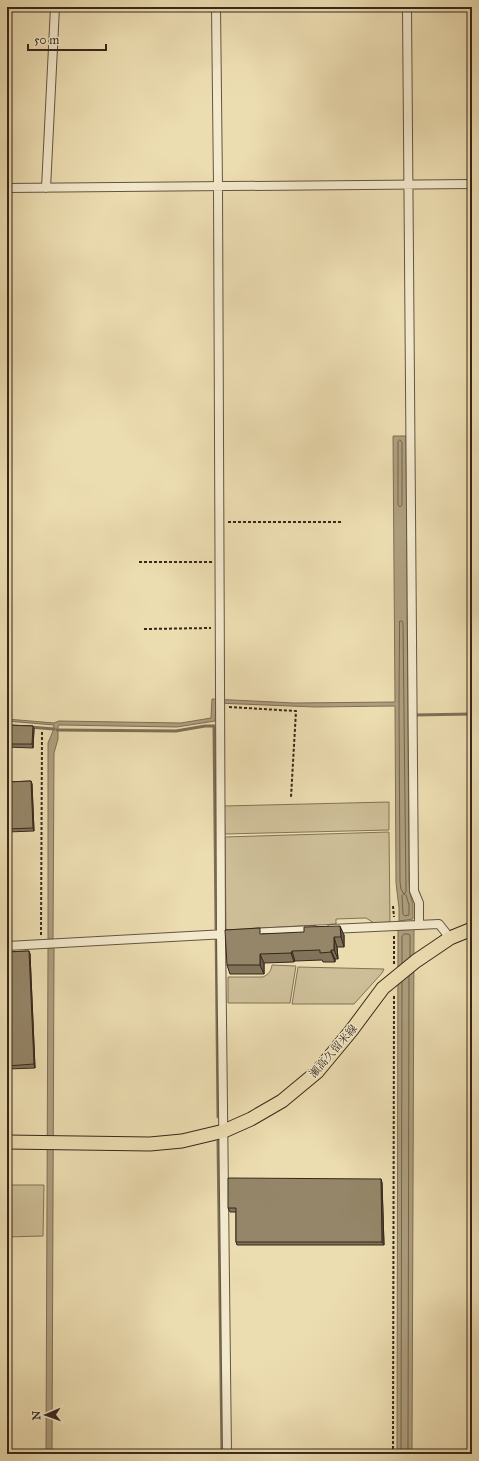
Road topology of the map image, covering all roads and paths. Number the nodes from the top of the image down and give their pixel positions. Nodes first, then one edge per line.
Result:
1 (55, 7) edge
2 (216, 7) edge
3 (407, 7) edge
4 (408, 184) junction
5 (472, 184) edge
6 (218, 186) junction
7 (7, 188) edge
8 (46, 188) junction
9 (220, 522) junction
10 (342, 522) dead end
11 (139, 562) dead end
12 (220, 562) junction
13 (220, 628) junction
14 (144, 629) dead end
15 (220, 706) junction
16 (42, 731) dead end
17 (291, 797) dead end
18 (393, 906) dead end
19 (394, 925) junction
20 (419, 925) junction
21 (472, 929) edge
22 (221, 935) junction
23 (450, 938) junction
24 (44, 944) junction
25 (7, 946) edge
26 (395, 978) junction
27 (224, 1130) junction
28 (7, 1142) edge
29 (227, 1454) edge
30 (393, 1454) edge

1 - 8 street
2 - 6 street
3 - 4 street
4 - 5 street
4 - 6 street
4 - 20 street
6 - 8 street
6 - 9 street
7 - 8 street
9 - 10 path
9 - 12 street
11 - 12 path
12 - 13 street
13 - 14 path
13 - 15 street
15 - 17 path
15 - 22 street
16 - 24 path
18 - 19 path
19 - 20 street
19 - 22 street
19 - 26 path
20 - 23 street
21 - 23 main road, 瀬高久留米線
22 - 24 street
22 - 27 street
23 - 26 main road, 瀬高久留米線
24 - 25 street
26 - 27 main road, 瀬高久留米線
26 - 30 path
27 - 28 main road, 瀬高久留米線
27 - 29 street

